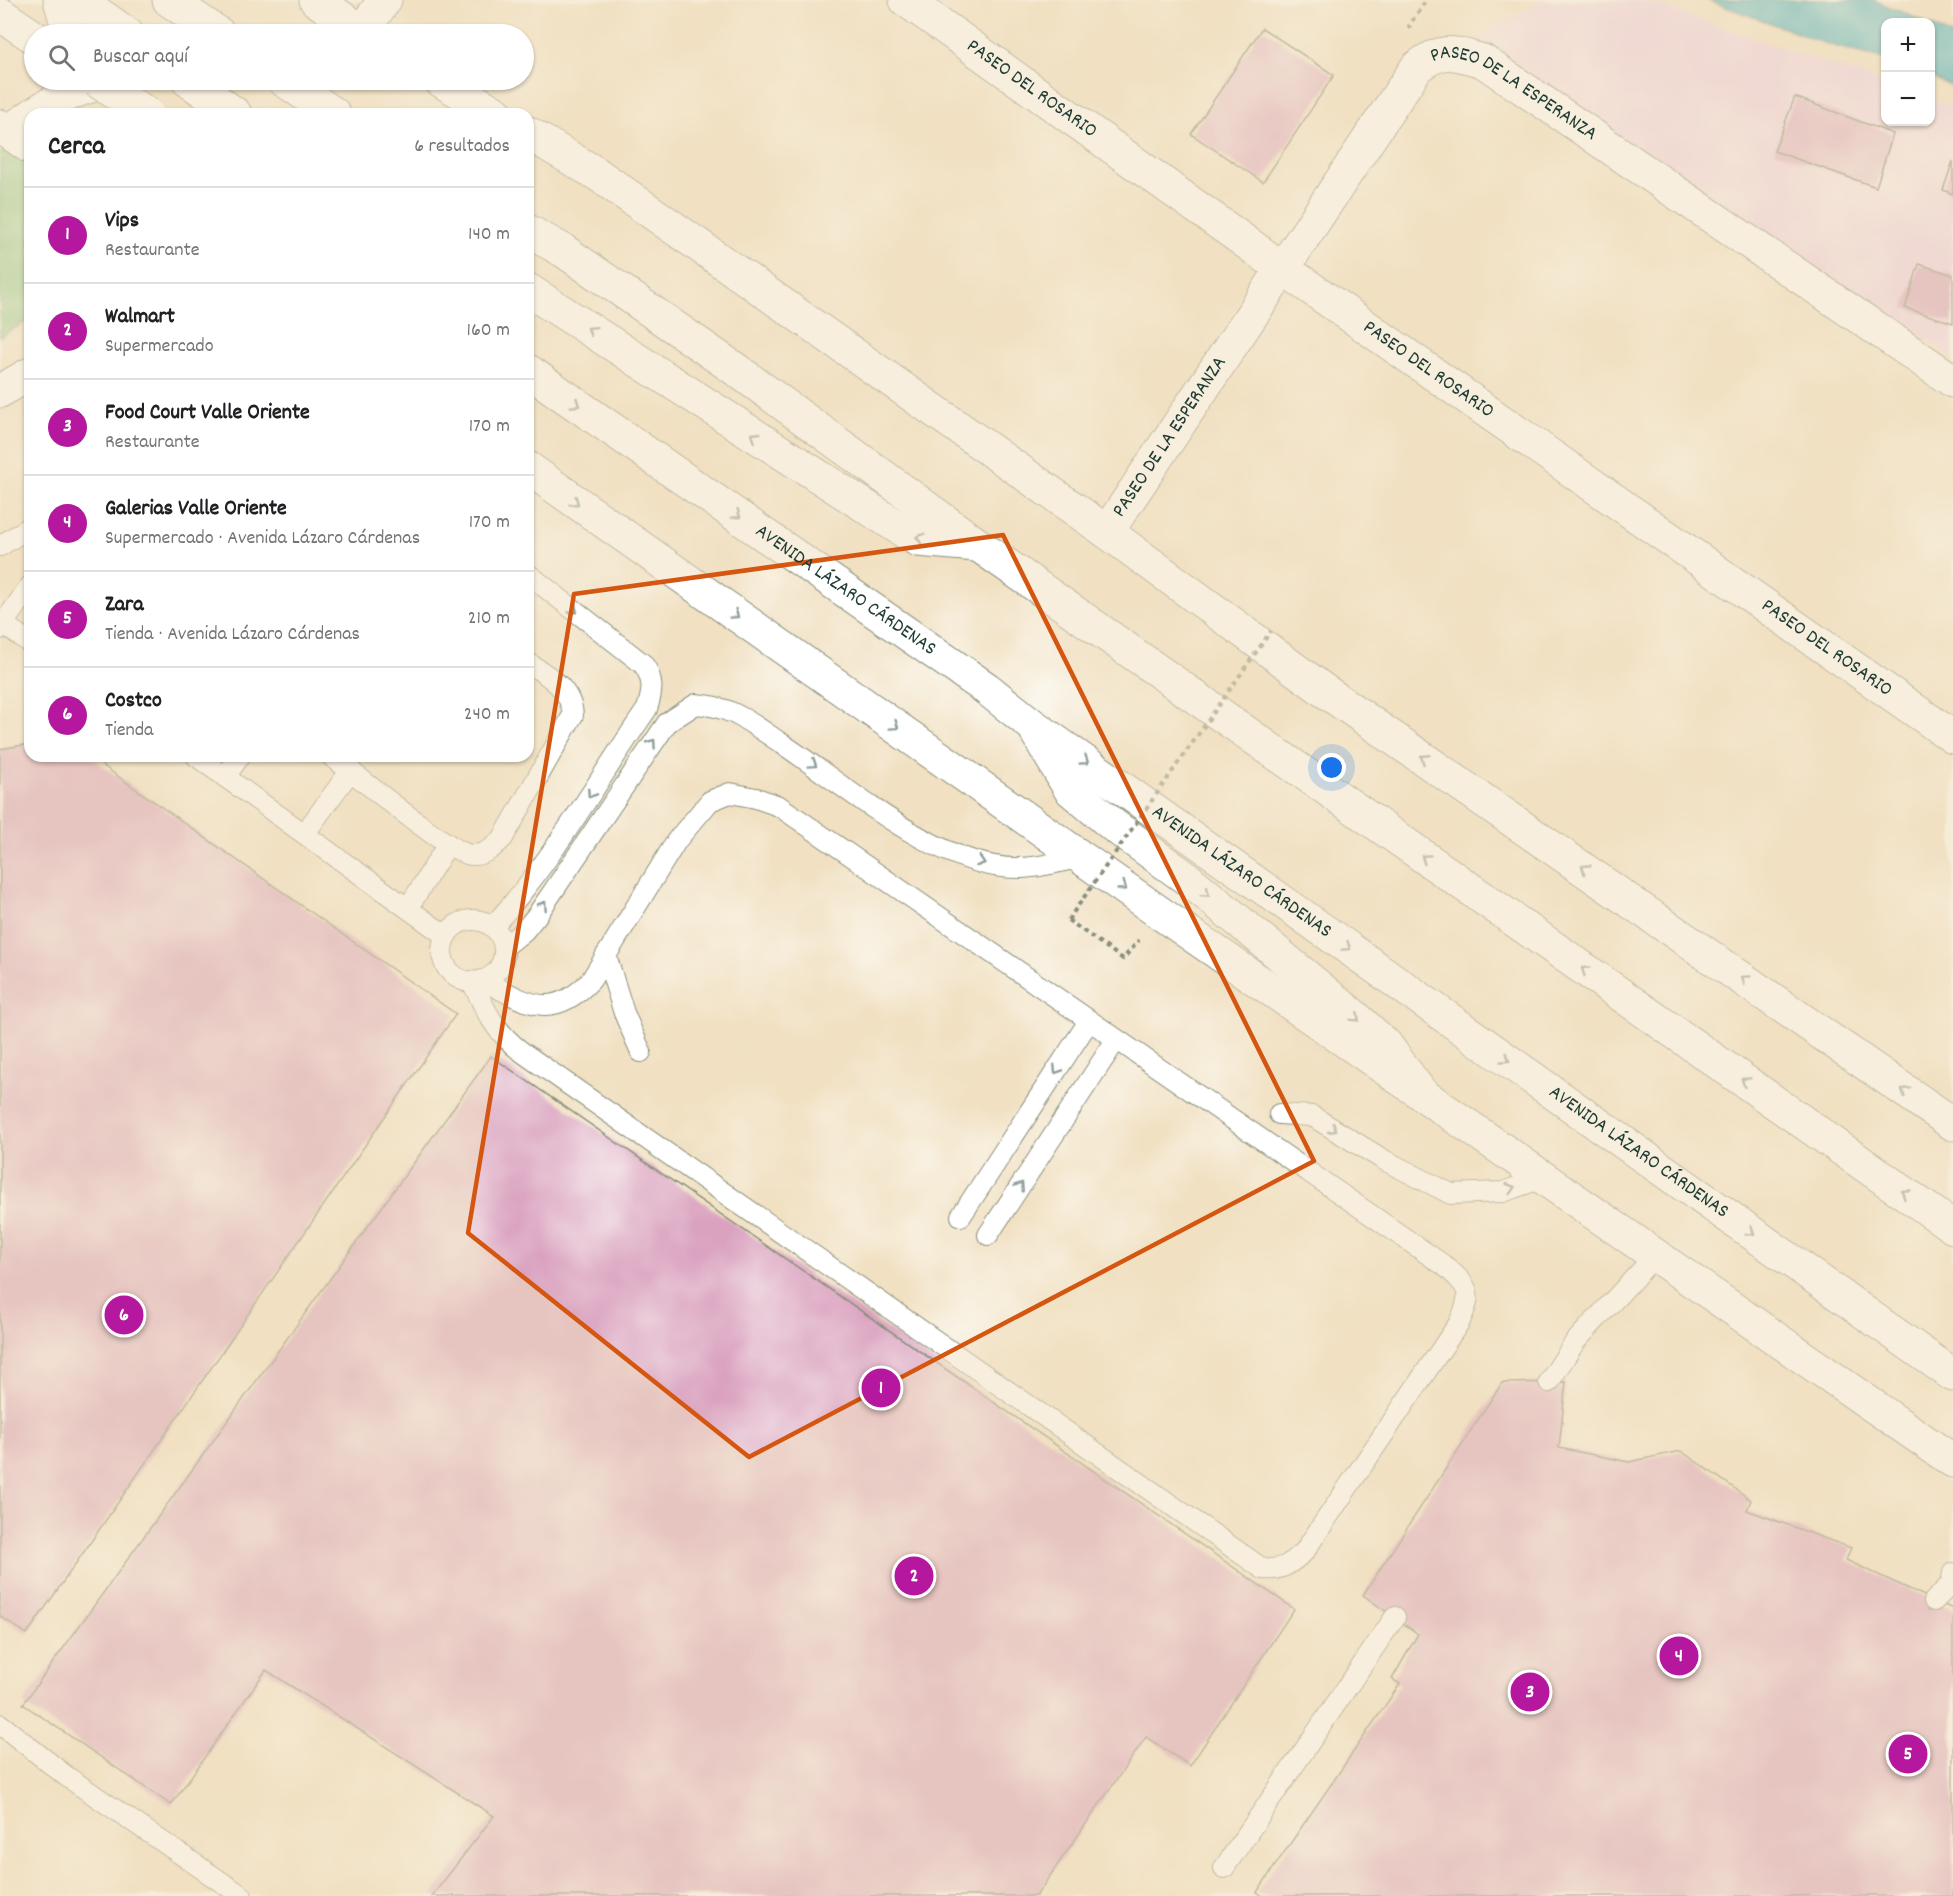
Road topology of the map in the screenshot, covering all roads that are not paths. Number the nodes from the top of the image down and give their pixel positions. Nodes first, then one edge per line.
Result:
1 (60, 0) edge
2 (79, 0) edge
3 (169, 0) edge
4 (316, 0) edge
5 (385, 0) edge
6 (906, 0) edge
7 (0, 14) edge
8 (67, 24) edge
9 (112, 24) edge
10 (204, 24) edge
11 (350, 24) edge
12 (369, 24) edge
13 (24, 30) edge
14 (89, 90) edge
15 (202, 90) edge
16 (299, 90) edge
17 (457, 90) edge
18 (46, 108) edge
19 (132, 108) edge
20 (227, 108) edge
21 (325, 108) edge
22 (487, 108) edge
23 (534, 137) edge
24 (534, 234) edge
25 (1282, 268) junction
26 (534, 294) edge
27 (534, 375) edge
28 (24, 377) edge
29 (1953, 381) edge
30 (0, 391) edge
31 (534, 472) edge
32 (24, 531) edge
33 (1107, 532) junction
34 (978, 545) junction
35 (0, 546) edge
36 (534, 579) edge
37 (24, 594) edge
38 (1, 625) edge
39 (24, 638) edge
40 (534, 667) edge
41 (1031, 724) junction
42 (1953, 737) edge
43 (204, 762) edge
44 (236, 762) edge
45 (340, 762) edge
46 (351, 770) junction
47 (225, 777) junction
48 (304, 833) junction
49 (448, 844) junction
50 (1082, 857) junction
51 (408, 908) junction
52 (493, 926) junction
53 (446, 936) junction
54 (504, 947) junction
55 (606, 955) junction
56 (477, 980) junction
57 (1089, 1021) junction
58 (1116, 1040) junction
59 (642, 1052) dead end
60 (1422, 1094) junction
61 (1279, 1114) dead end
62 (1953, 1124) edge
63 (1542, 1178) junction
64 (961, 1215) dead end
65 (1953, 1227) edge
66 (988, 1235) dead end
67 (1654, 1257) junction
68 (1953, 1375) edge
69 (1548, 1382) dead end
70 (1953, 1461) edge
71 (1953, 1573) edge
72 (1934, 1601) dead end
73 (1395, 1617) dead end
74 (0, 1724) edge
75 (1224, 1868) dead end
76 (242, 1896) edge

1 - 8 main road
2 - 9 main road
3 - 10 main road
4 - 11 main road
5 - 12 main road
6 - 25 main road, PASEO DEL ROSARIO
7 - 13 main road
14 - 18 main road
14 - 19 main road, bridge
15 - 20 main road
16 - 21 main road
17 - 22 main road
23 - 33 main road
24 - 34 main road
25 - 29 main road, PASEO DE LA ESPERANZA
25 - 33 main road, PASEO DE LA ESPERANZA
25 - 42 main road, PASEO DEL ROSARIO
34 -> 26 main road
27 -> 41 main road, AVENIDA LÁZARO CÁRDENAS
28 - 30 main road
31 -> 50 main road
32 - 35 lane
62 -> 33 main road
65 -> 34 main road
36 -> 52 lane
37 - 38 lane
38 - 39 lane
40 - 49 lane
41 -> 60 main road
41 -> 68 main road, AVENIDA LÁZARO CÁRDENAS
43 - 47 lane
44 - 47 lane
45 - 46 lane
46 - 48 lane
46 - 49 lane
47 - 48 lane
48 - 51 lane
49 - 51 lane
54 -> 50 lane
50 -> 60 main road
51 - 53 lane
52 - 53 lane
52 - 54 lane
53 - 56 lane
54 - 56 lane
55 - 56 lane
55 - 57 lane
55 - 59 lane
56 - 58 lane
57 - 58 lane
57 -> 64 lane
66 -> 58 lane
60 - 63 main road
61 -> 63 lane
63 - 67 main road
67 - 69 lane
67 - 70 main road
71 - 72 lane
73 - 75 lane
74 - 76 lane

